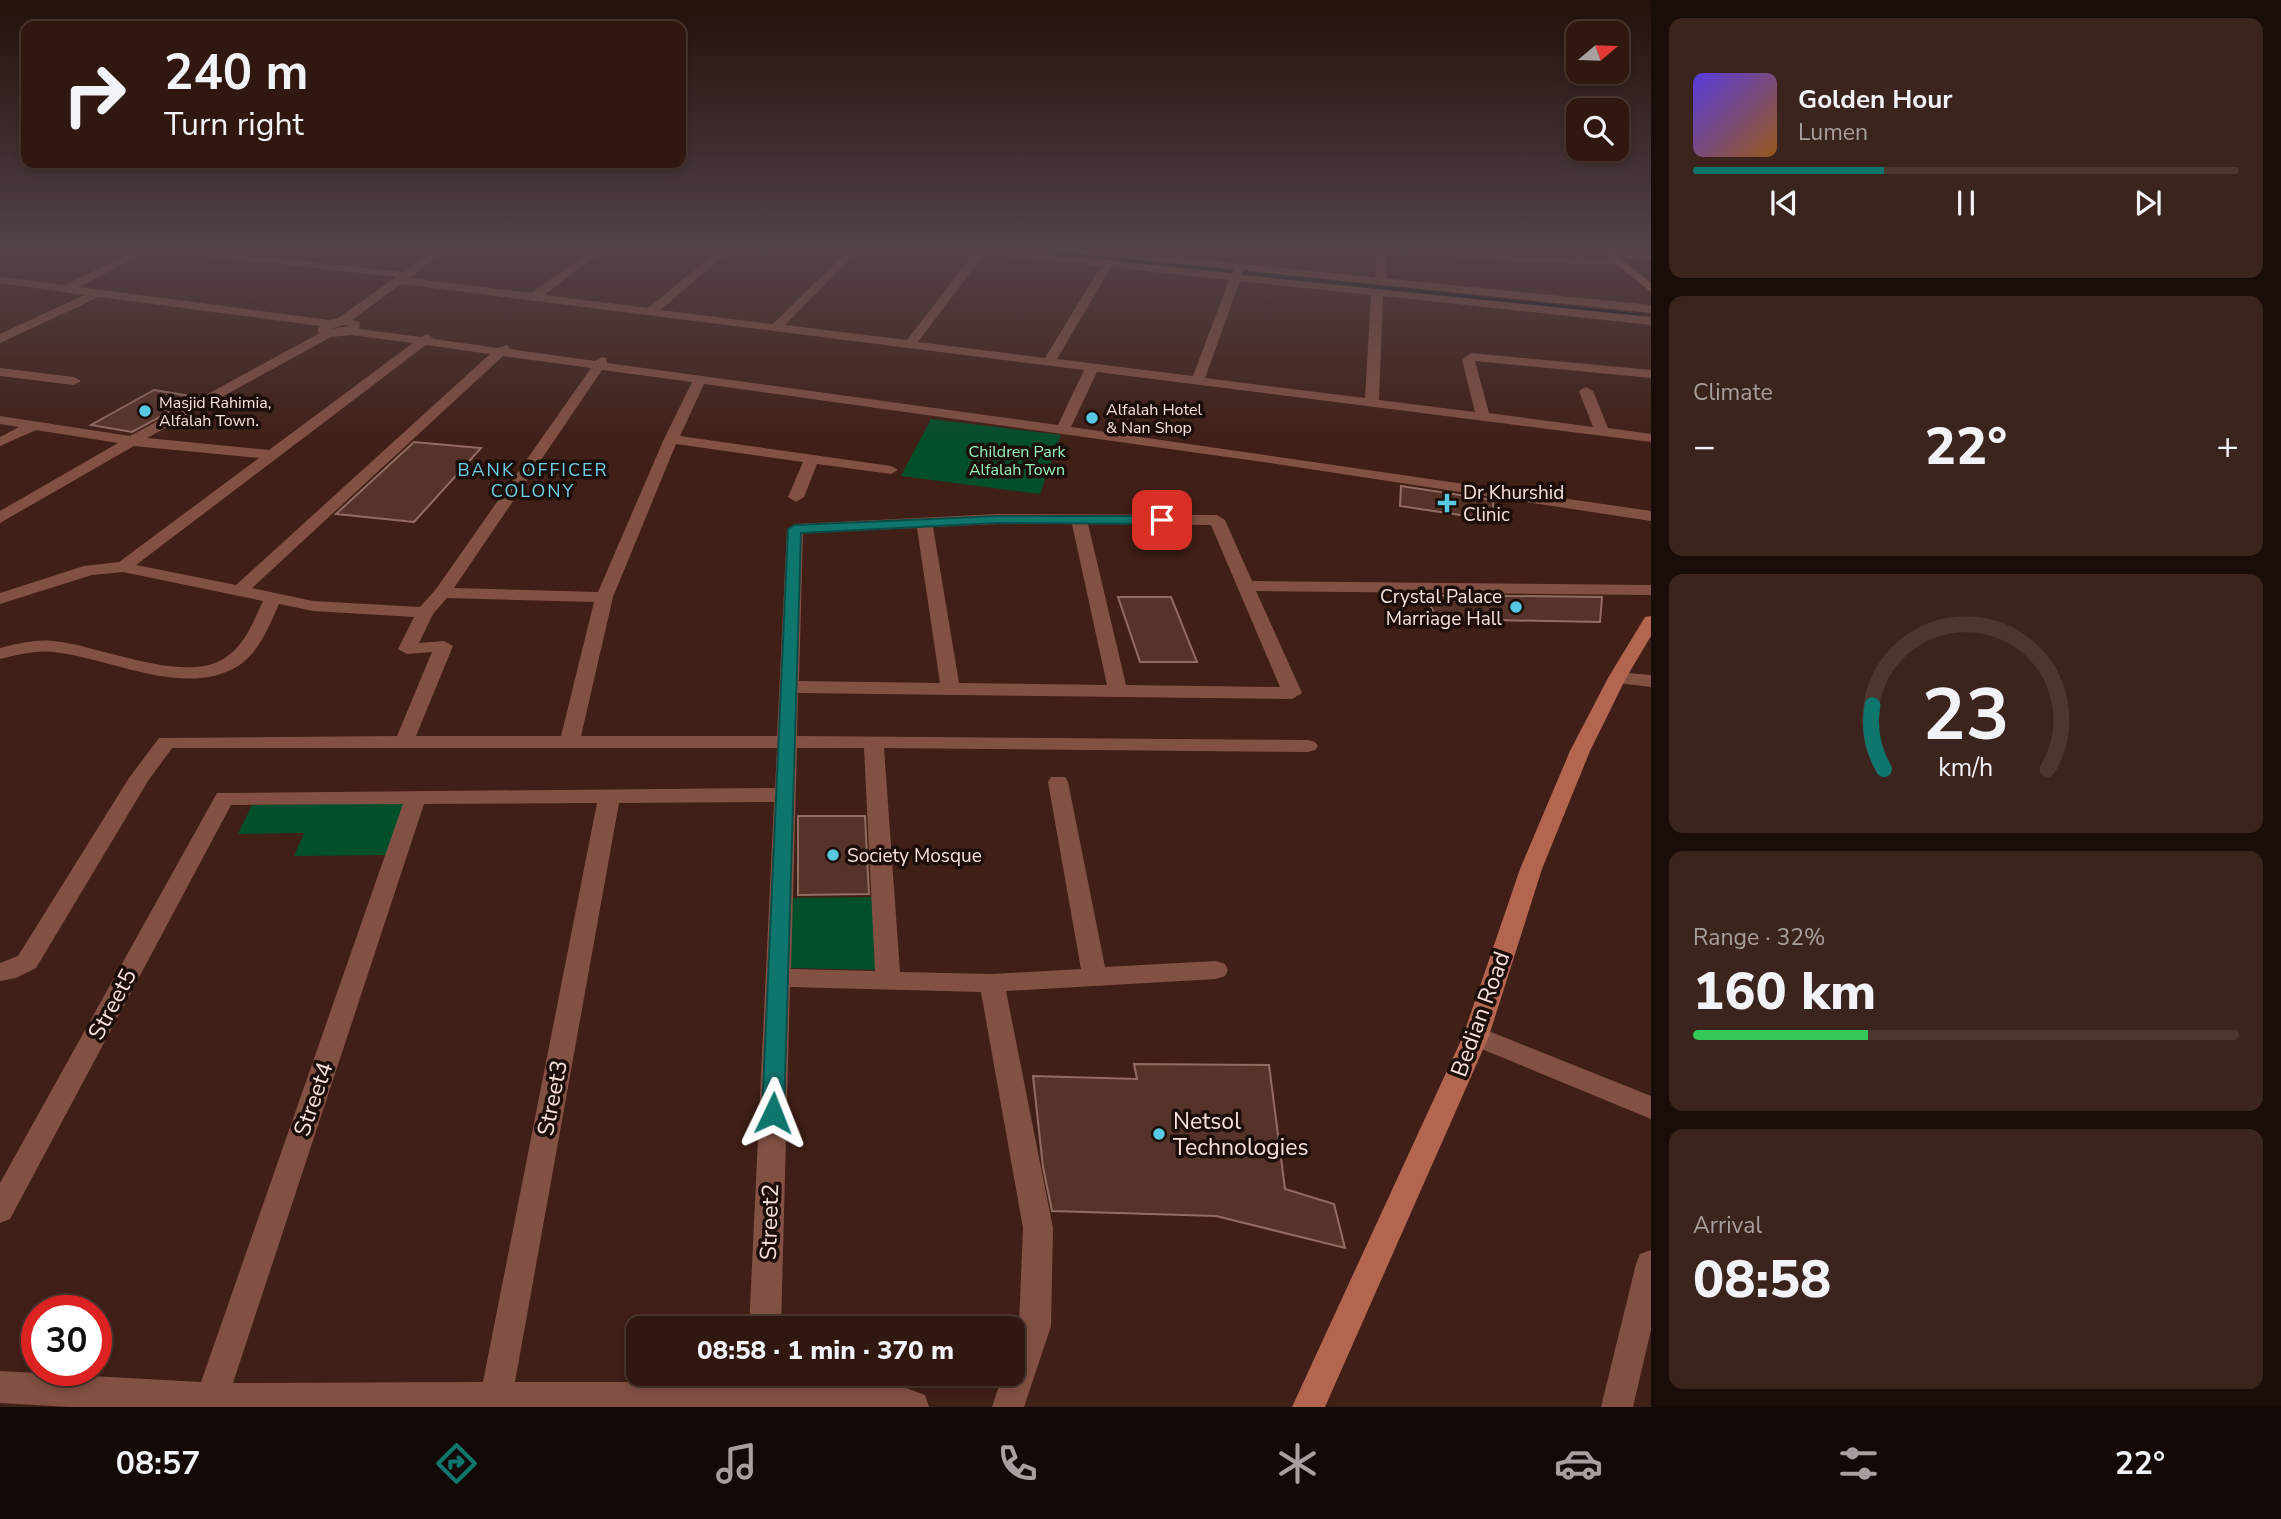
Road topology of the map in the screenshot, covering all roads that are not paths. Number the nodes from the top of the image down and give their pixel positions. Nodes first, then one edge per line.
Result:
1 (54, 314) edge
2 (236, 314) edge
3 (356, 314) edge
4 (681, 314) edge
5 (789, 314) edge
6 (933, 314) edge
7 (1078, 314) edge
8 (1222, 314) edge
9 (1377, 314) edge
10 (1591, 314) edge
11 (1651, 321) edge
12 (777, 326) junction
13 (338, 328) junction
14 (0, 340) edge
15 (426, 340) junction
16 (911, 342) junction
17 (501, 350) junction
18 (1050, 360) junction
19 (600, 363) junction
20 (1093, 366) junction
21 (0, 372) edge
22 (1651, 374) edge
23 (700, 379) junction
24 (1198, 379) junction
25 (74, 381) dead end
26 (1586, 391) dead end
27 (1372, 401) junction
28 (1483, 416) junction
29 (0, 420) edge
30 (35, 425) junction
31 (1063, 428) junction
32 (1602, 431) junction
33 (1651, 438) edge
34 (671, 439) junction
35 (132, 441) junction
36 (0, 442) edge
37 (271, 456) junction
38 (811, 459) junction
39 (891, 470) dead end
40 (796, 497) dead end
41 (1592, 503) junction
42 (1651, 508) edge
43 (1651, 516) edge
44 (0, 518) edge
45 (1079, 520) junction
46 (924, 523) junction
47 (123, 567) junction
48 (1245, 586) junction
49 (1651, 590) edge
50 (238, 592) junction
51 (442, 593) junction
52 (604, 597) junction
53 (0, 598) edge
54 (273, 599) junction
55 (425, 612) junction
56 (1651, 621) edge
57 (0, 654) edge
58 (1617, 678) junction
59 (1651, 681) edge
60 (789, 687) junction
61 (950, 689) junction
62 (1118, 691) junction
63 (787, 741) junction
64 (404, 742) junction
65 (570, 742) junction
66 (874, 742) junction
67 (1308, 746) dead end
68 (1058, 782) dead end
69 (785, 795) junction
70 (609, 797) junction
71 (415, 799) junction
72 (1216, 970) dead end
73 (0, 972) edge
74 (1094, 975) junction
75 (778, 978) junction
76 (888, 982) junction
77 (992, 982) junction
78 (1476, 1036) junction
79 (1651, 1108) edge
80 (0, 1210) edge
81 (1651, 1264) edge
82 (765, 1316) edge
83 (763, 1386) edge
84 (0, 1387) edge
85 (211, 1399) junction
86 (499, 1399) junction
87 (265, 1403) edge
88 (913, 1407) edge
89 (1008, 1407) edge
90 (1308, 1407) edge
91 (1617, 1407) edge

1 - 14 street
2 - 13 street
3 - 13 street
4 - 12 street
5 - 12 street
6 - 16 street
7 - 18 street
8 - 24 street
9 - 27 street
10 - 11 street
12 - 16 street
13 - 15 street
13 - 35 street
15 - 17 street
15 - 37 street
16 - 18 street
17 - 19 street
17 - 50 street
18 - 20 street
19 - 23 street
19 - 31 street
19 - 51 street
20 - 24 street
20 - 31 street
21 - 25 street
22 - 28 street
23 - 31 street
23 - 34 street
24 - 27 street
26 - 32 street
27 - 28 street
28 - 32 street
29 - 30 street
30 - 35 street
30 - 36 street
31 - 41 street
32 - 33 street
34 - 38 street
34 - 52 street
35 - 37 street
35 - 44 street
37 - 47 street
38 - 39 street
38 - 40 street
41 - 42 street
41 - 43 street
45 - 46 street
45 - 48 street
45 - 62 street
46 - 60 street, Street2
46 - 61 street
47 - 50 street
47 - 53 street
48 - 49 street
48 - 62 street
50 - 54 street
51 - 52 street
51 - 55 street
52 - 65 street
54 - 55 street
54 - 57 street
55 - 64 street
56 - 58 main road, Bedian Road
58 - 59 street
58 - 78 main road, Bedian Road
60 - 61 street
60 - 63 street, Street2
61 - 62 street
63 - 65 street
63 - 66 street
63 - 69 street, Street2
64 - 65 street
64 - 73 street
66 - 67 street
66 - 76 street
68 - 74 street
69 - 70 street
69 - 75 street, Street2
70 - 71 street
70 - 86 street, Street3
71 - 80 street, Street5
71 - 85 street, Street4
72 - 74 street
74 - 77 street
75 - 76 street
75 - 82 street, Street2
76 - 77 street
77 - 89 street
78 - 79 street
78 - 90 main road, Bedian Road
81 - 91 street
83 - 86 street
83 - 88 street
84 - 85 street
85 - 87 street
86 - 87 street

